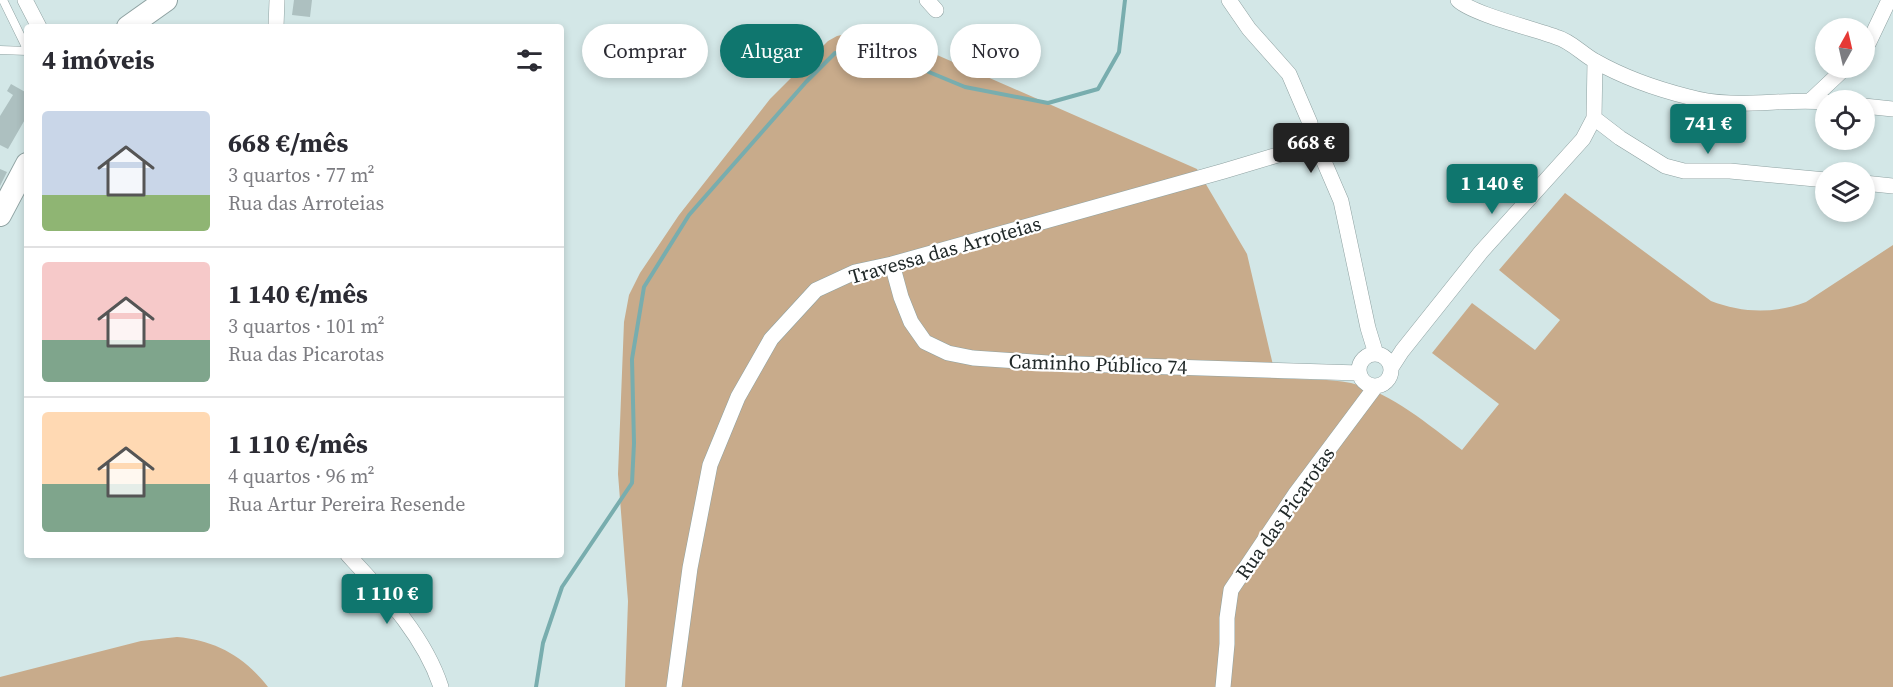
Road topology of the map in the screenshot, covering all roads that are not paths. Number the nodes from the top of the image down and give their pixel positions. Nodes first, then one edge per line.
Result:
1 (3, 0) edge
2 (25, 0) edge
3 (166, 0) edge
4 (277, 0) edge
5 (1229, 0) edge
6 (1458, 0) edge
7 (1889, 0) edge
8 (37, 24) edge
9 (132, 24) edge
10 (276, 24) edge
11 (1875, 29) edge
12 (24, 44) edge
13 (0, 50) edge
14 (24, 50) edge
15 (1595, 61) junction
16 (1837, 78) edge
17 (1828, 90) edge
18 (1815, 102) edge
19 (1875, 107) edge
20 (1893, 109) edge
21 (1594, 118) junction
22 (1313, 136) junction
23 (24, 170) edge
24 (1815, 179) edge
25 (1875, 184) edge
26 (1893, 186) edge
27 (0, 215) edge
28 (892, 264) junction
29 (1376, 354) junction
30 (1391, 368) junction
31 (1359, 373) junction
32 (1376, 386) junction
33 (351, 558) edge
34 (441, 687) edge
35 (674, 687) edge
36 (1223, 687) edge

1 - 12 lane
2 - 8 street
3 - 9 main road
4 - 10 street
5 - 22 street
6 - 15 street
7 - 11 street
13 - 14 lane
15 - 18 street
15 - 21 street
16 - 17 street
19 - 20 street
21 - 24 street
21 - 30 street
22 - 28 street, Travessa das Arroteias
22 - 29 street
23 - 27 main road
25 - 26 street
28 - 31 street, Caminho Público 74
28 - 35 street, Travessa das Arroteias
29 - 30 street
29 - 31 street
30 - 32 street
31 - 32 street
32 - 36 street, Rua das Picarotas
33 - 34 street

